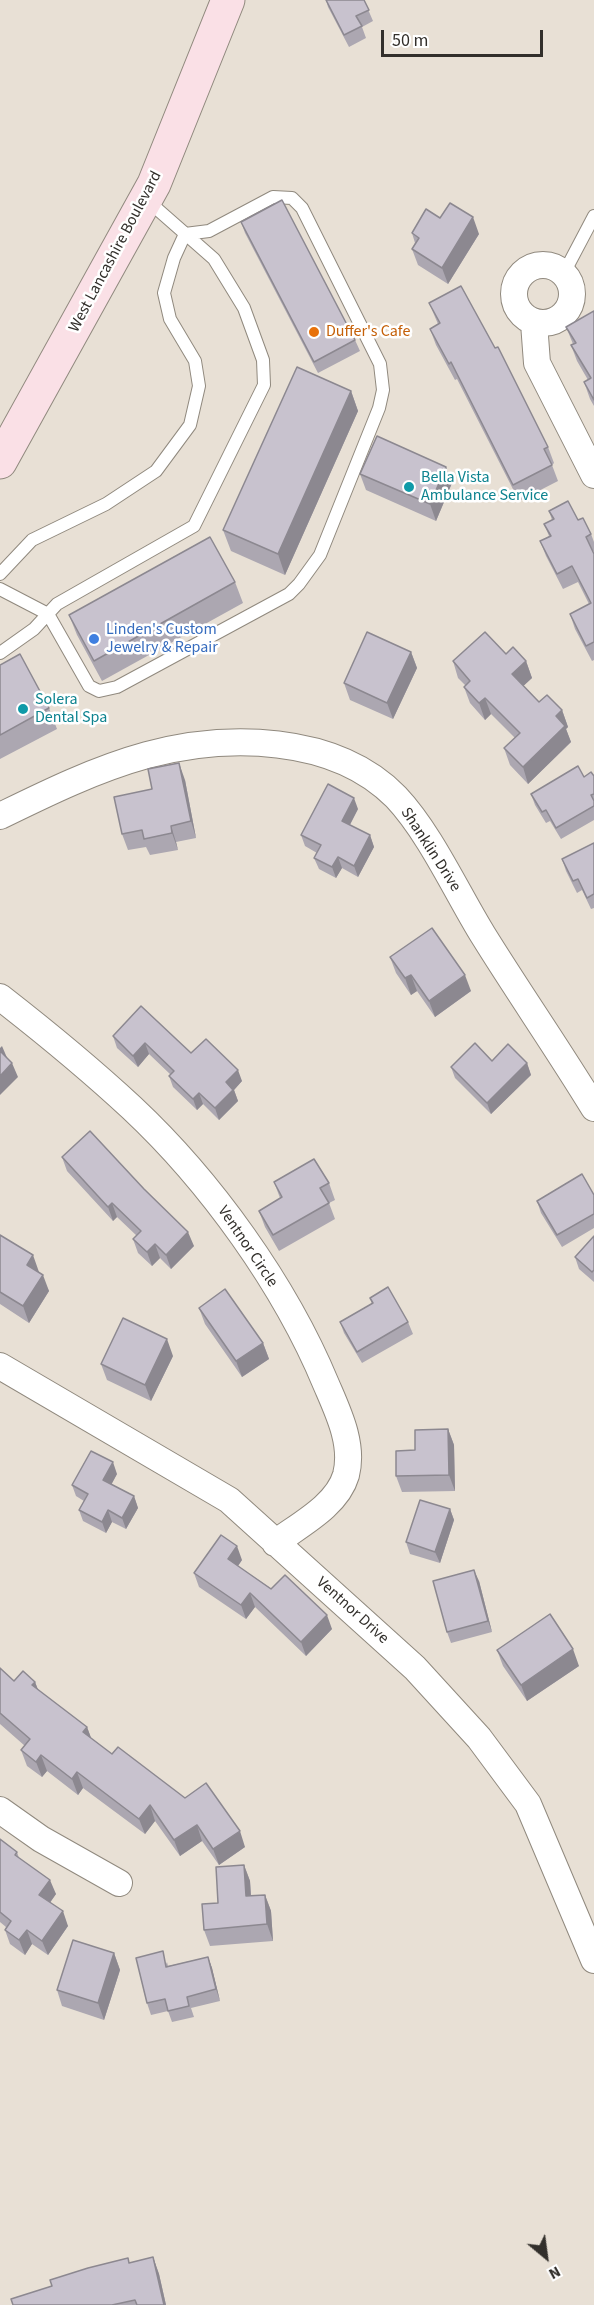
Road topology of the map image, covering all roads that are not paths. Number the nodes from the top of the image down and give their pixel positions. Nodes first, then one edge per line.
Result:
1 (228, 0) edge
2 (146, 200) junction
3 (594, 216) edge
4 (185, 234) junction
5 (564, 273) junction
6 (534, 322) junction
7 (0, 462) edge
8 (593, 469) edge
9 (0, 574) edge
10 (0, 589) edge
11 (48, 614) junction
12 (0, 653) edge
13 (0, 816) edge
14 (0, 997) edge
15 (594, 1108) edge
16 (0, 1366) edge
17 (275, 1543) junction
18 (0, 1810) edge
19 (119, 1883) dead end
20 (594, 1960) edge

1 - 2 main road, West Lancashire Boulevard
2 - 4 lane
2 - 7 main road, West Lancashire Boulevard
3 - 5 lane
4 - 9 lane
4 - 11 lane
4 - 11 lane
5 - 6 street
5 - 6 street
6 - 8 street
10 - 11 lane
11 - 12 lane
13 - 15 street, Shanklin Drive
14 - 17 street, Ventnor Circle
16 - 17 street, Ventnor Drive
17 - 20 street, Ventnor Drive
18 - 19 street

